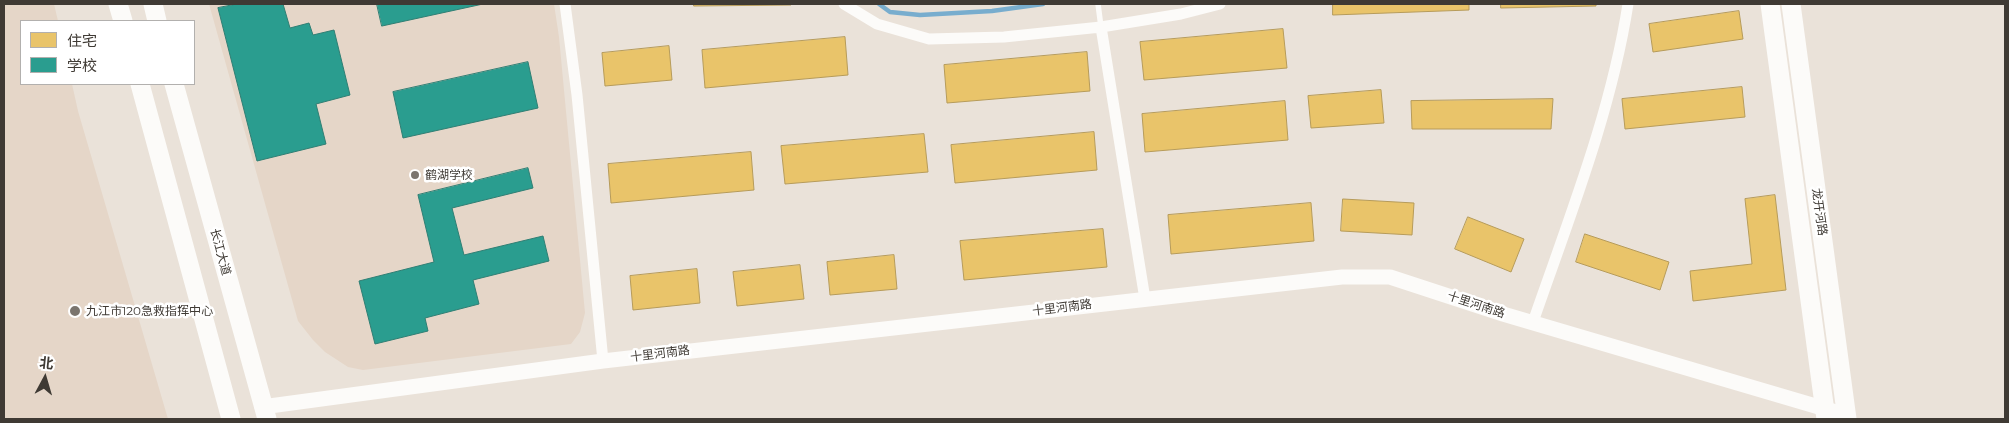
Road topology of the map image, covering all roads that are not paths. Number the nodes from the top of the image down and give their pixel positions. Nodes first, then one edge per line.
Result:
1 (118, 4) edge
2 (153, 4) edge
3 (565, 4) edge
4 (844, 4) edge
5 (1098, 4) edge
6 (1220, 4) edge
7 (1628, 4) edge
8 (1770, 4) edge
9 (1791, 4) edge
10 (123, 20) edge
11 (157, 20) edge
12 (1100, 26) junction
13 (140, 85) edge
14 (174, 85) edge
15 (1145, 299) junction
16 (1533, 322) junction
17 (603, 361) junction
18 (265, 413) edge
19 (1825, 414) edge
20 (230, 416) edge
21 (1847, 417) edge

1 - 10 main road
2 - 11 main road
3 - 17 street
4 - 12 street
5 - 12 lane
6 - 12 street
7 - 16 street
8 - 19 main road, 龙开河路
9 - 21 main road, 龙开河路
12 - 15 street
13 - 20 main road
14 - 18 main road, 长江大道
15 - 16 street, 十里河南路
15 - 17 street, 十里河南路
16 - 19 street, 十里河南路
17 - 18 street, 十里河南路
19 - 21 street, 十里河南路

